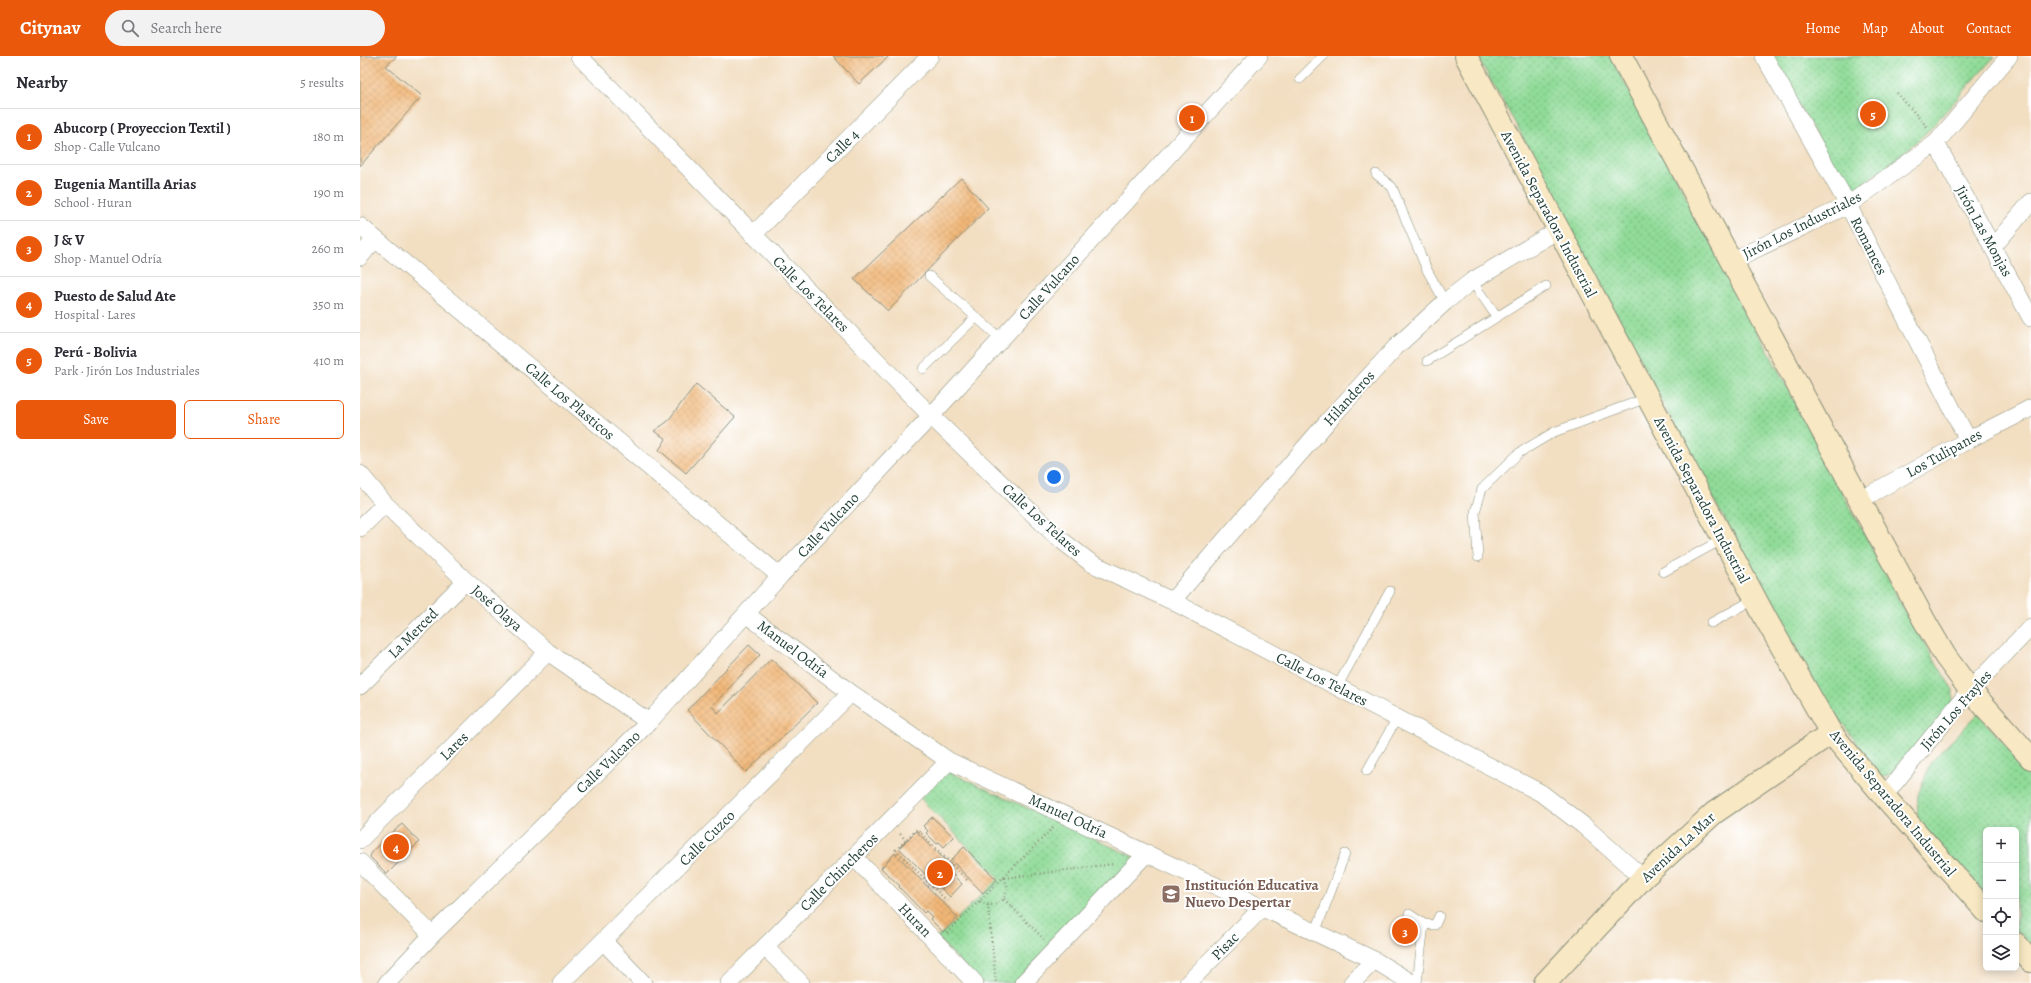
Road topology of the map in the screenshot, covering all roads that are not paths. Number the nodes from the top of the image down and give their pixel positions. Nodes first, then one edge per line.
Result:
1 (579, 56) edge
2 (930, 56) edge
3 (1259, 56) edge
4 (1322, 56) edge
5 (1466, 56) edge
6 (1621, 56) edge
7 (1764, 56) edge
8 (2009, 56) edge
9 (1300, 80) dead end
10 (1932, 136) junction
11 (1376, 174) dead end
12 (2031, 202) edge
13 (1848, 205) junction
14 (360, 226) edge
15 (1558, 230) junction
16 (753, 236) junction
17 (375, 239) junction
18 (1993, 247) junction
19 (360, 257) edge
20 (1731, 261) junction
21 (929, 276) dead end
22 (1472, 281) junction
23 (1546, 286) dead end
24 (1445, 302) junction
25 (1496, 316) junction
26 (976, 317) junction
27 (2031, 318) edge
28 (1001, 339) junction
29 (1426, 361) dead end
30 (923, 369) dead end
31 (1648, 398) junction
32 (2031, 408) edge
33 (931, 416) junction
34 (1968, 440) junction
35 (360, 474) edge
36 (1858, 501) junction
37 (385, 504) junction
38 (360, 528) edge
39 (1723, 539) junction
40 (1478, 557) dead end
41 (1663, 572) dead end
42 (780, 576) junction
43 (466, 581) junction
44 (1390, 591) dead end
45 (1755, 599) junction
46 (1172, 601) junction
47 (746, 614) junction
48 (1711, 623) dead end
49 (2031, 627) edge
50 (548, 652) junction
51 (360, 686) edge
52 (1337, 687) junction
53 (1970, 690) junction
54 (851, 693) junction
55 (1397, 718) junction
56 (649, 722) junction
57 (1831, 733) junction
58 (2031, 758) edge
59 (949, 761) junction
60 (1367, 771) dead end
61 (1884, 796) junction
62 (360, 840) edge
63 (1147, 853) junction
64 (1345, 854) dead end
65 (854, 857) junction
66 (360, 862) edge
67 (1643, 878) junction
68 (1983, 908) edge
69 (1261, 909) junction
70 (1409, 914) dead end
71 (1439, 916) dead end
72 (1424, 924) junction
73 (1315, 933) junction
74 (432, 935) junction
75 (604, 942) junction
76 (765, 947) junction
77 (2019, 947) edge
78 (1374, 960) junction
79 (2031, 961) edge
80 (387, 983) edge
81 (562, 983) edge
82 (643, 983) edge
83 (729, 983) edge
84 (801, 983) edge
85 (975, 983) edge
86 (1023, 983) edge
87 (1188, 983) edge
88 (1352, 983) edge
89 (1412, 983) edge
90 (1417, 983) edge
91 (1545, 983) edge

1 - 16 street, Calle Los Telares
2 - 16 street, Calle 4
3 - 28 street, Calle Vulcano
4 - 9 lane
5 - 15 main road, Avenida Separadora Industrial
6 - 20 main road
7 - 13 street, Romances
8 - 10 street, Jirón Los Industriales
10 - 13 street, Jirón Los Industriales
10 - 18 street, Jirón Las Monjas
11 - 24 lane
12 - 18 street
13 - 20 street, Jirón Los Industriales
13 - 34 street, Romances
14 - 17 street, Calle Los Plasticos
15 - 22 street, Hilanderos
15 - 31 main road, Avenida Separadora Industrial
16 - 33 street, Calle Los Telares
17 - 19 street
17 - 42 street, Calle Los Plasticos
18 - 27 street, Jirón Las Monjas
20 - 36 main road
21 - 26 lane
22 - 24 street, Hilanderos
22 - 25 lane
23 - 25 lane
24 - 46 street, Hilanderos
25 - 29 lane
26 - 28 lane
26 - 30 lane
28 - 33 street, Calle Vulcano
31 - 39 main road, Avenida Separadora Industrial
31 - 40 lane
32 - 34 street, Los Tulipanes
33 - 42 street, Calle Vulcano
33 - 46 street, Calle Los Telares
34 - 36 street, Los Tulipanes
35 - 37 street, José Olaya
36 - 53 main road
37 - 38 street
37 - 43 street, José Olaya
39 - 41 lane
39 - 45 main road, Avenida Separadora Industrial
42 - 47 street, Calle Vulcano
43 - 50 street, José Olaya
43 - 51 street, La Merced
44 - 52 lane
45 - 48 lane
45 - 57 main road, Avenida Separadora Industrial
46 - 52 street, Calle Los Telares
47 - 54 street, Manuel Odría
47 - 56 street, Calle Vulcano
49 - 53 street, Jirón Los Frayles
50 - 56 street, José Olaya
50 - 62 street, Lares
52 - 55 street, Calle Los Telares
53 - 58 main road
53 - 61 street, Jirón Los Frayles
54 - 59 street, Manuel Odría
54 - 75 street, Calle Cuzco
55 - 60 lane
55 - 67 street, Calle Los Telares
56 - 74 street, Calle Vulcano
57 - 61 main road, Avenida Separadora Industrial
57 - 67 main road, Avenida La Mar
59 - 63 street, Manuel Odría
59 - 65 street, Calle Chincheros
61 - 68 main road, Avenida Separadora Industrial
63 - 69 street, Manuel Odría
63 - 86 street
64 - 73 lane
65 - 76 street, Calle Chincheros
65 - 85 street, Huran
66 - 74 street
67 - 91 main road, Avenida La Mar
69 - 73 street, Manuel Odría
69 - 87 street, Pisac
70 - 72 lane
71 - 72 lane
72 - 90 lane
73 - 78 street, Manuel Odría
74 - 80 street, Calle Vulcano
75 - 81 street, Calle Cuzco
75 - 82 street
76 - 83 street, Calle Chincheros
76 - 84 street
77 - 79 main road
78 - 88 street
78 - 89 street, Manuel Odría

